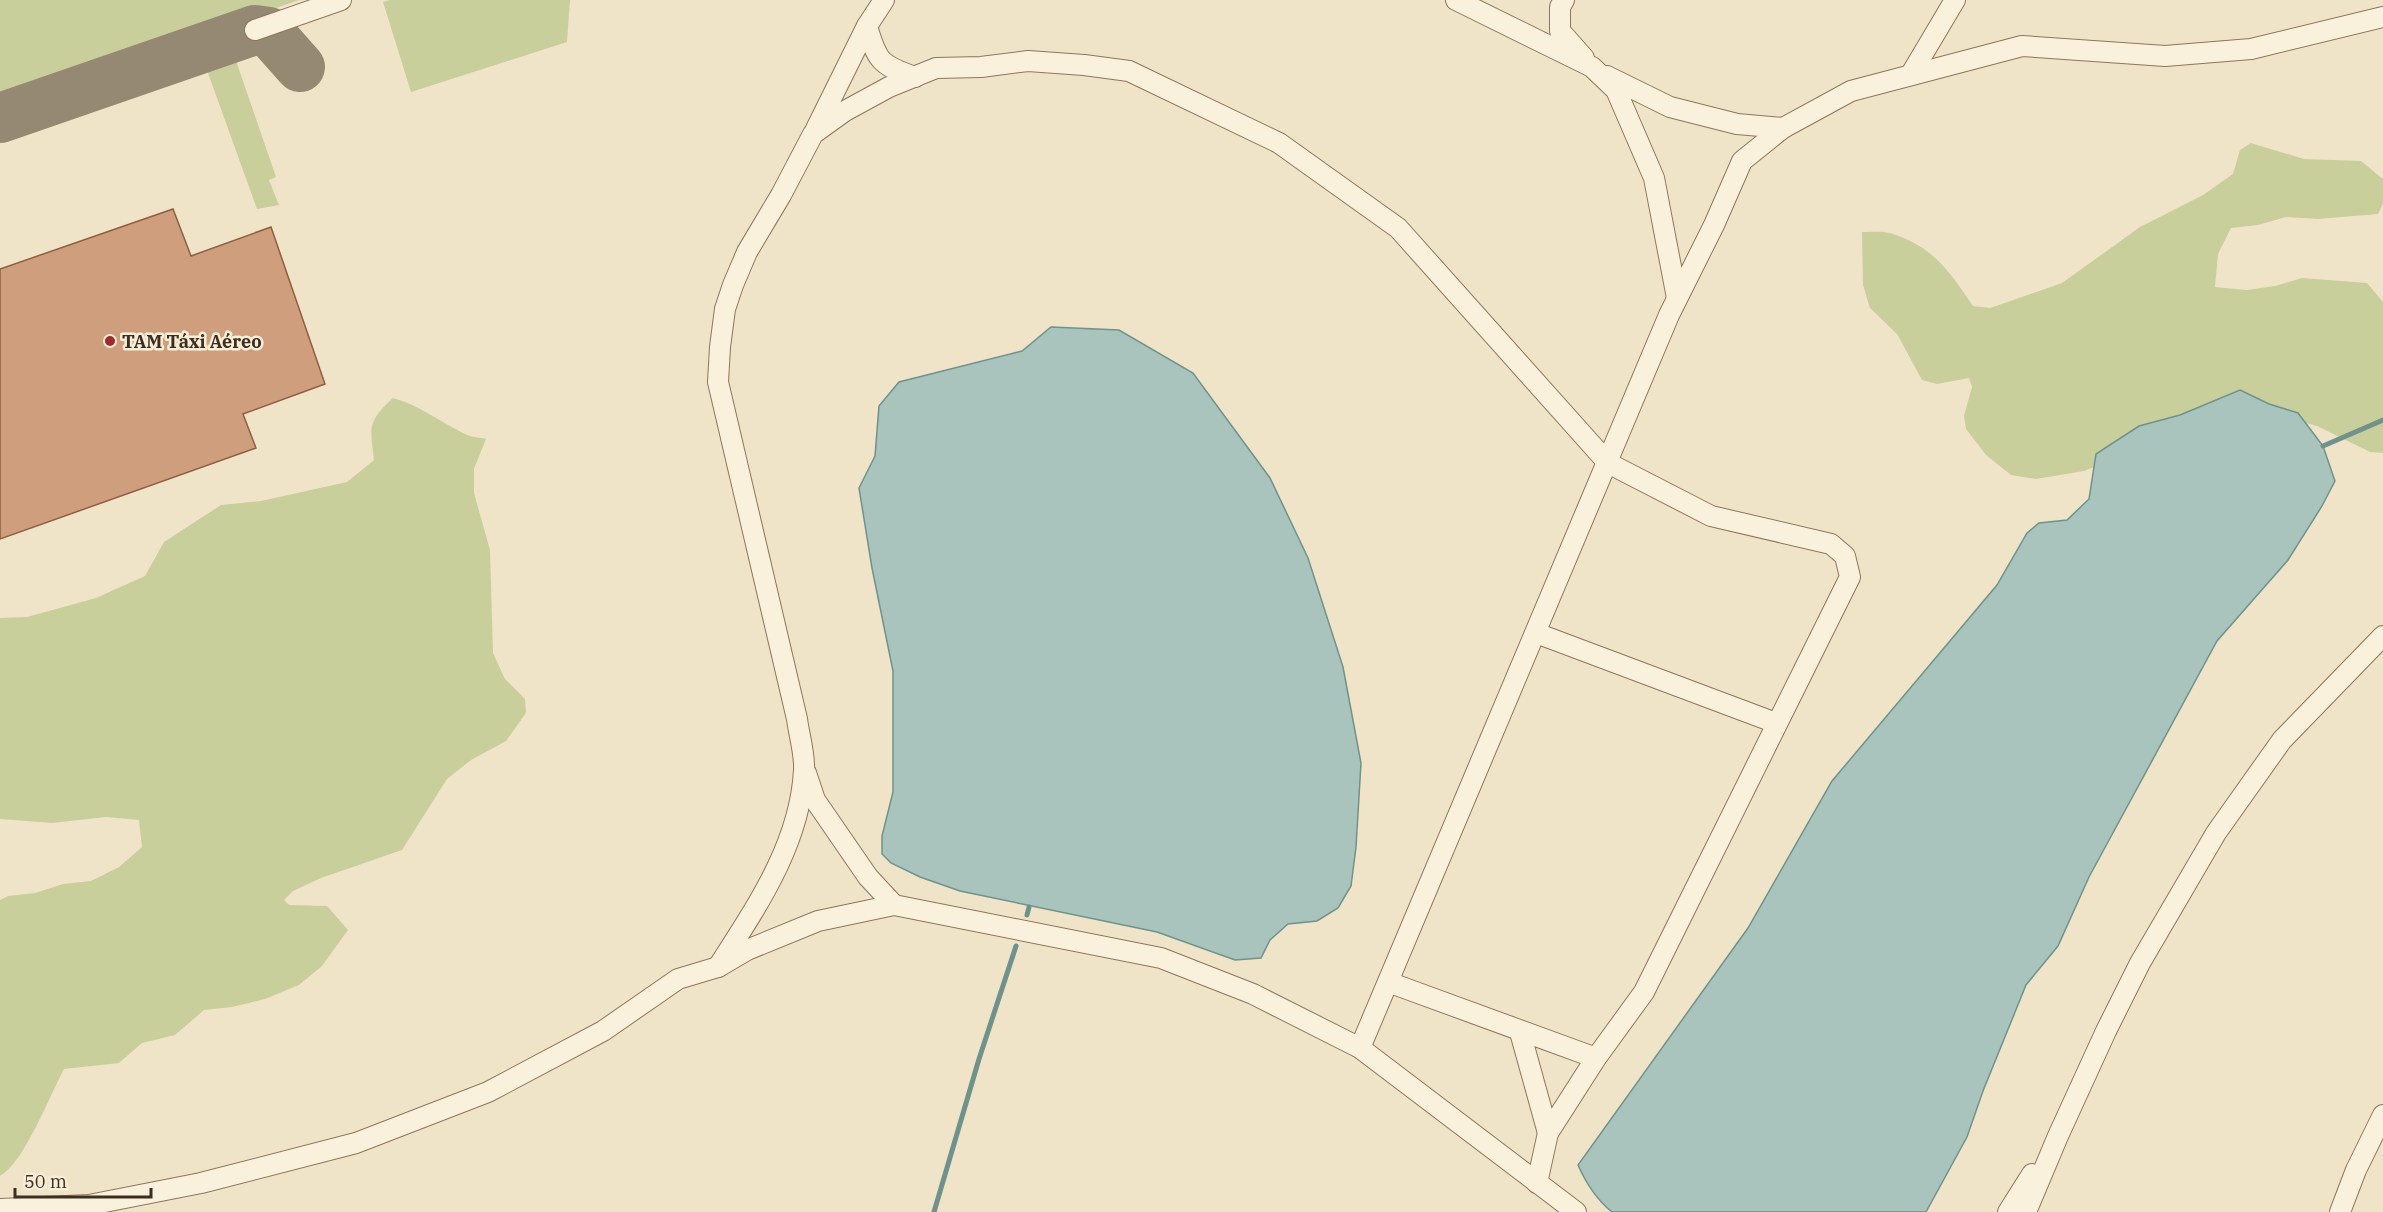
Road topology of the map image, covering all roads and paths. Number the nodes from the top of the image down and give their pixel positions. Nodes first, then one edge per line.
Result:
1 (341, 0) edge
2 (884, 0) edge
3 (1456, 0) edge
4 (1564, 0) edge
5 (1955, 0) edge
6 (2383, 17) edge
7 (867, 26) junction
8 (255, 30) dead end
9 (1592, 67) junction
10 (1911, 74) junction
11 (915, 76) junction
12 (1783, 128) junction
13 (813, 134) junction
14 (1677, 298) junction
15 (1608, 463) junction
16 (1536, 633) junction
17 (2383, 636) edge
18 (1776, 723) junction
19 (804, 767) junction
20 (894, 905) junction
21 (718, 967) junction
22 (1388, 982) junction
23 (1520, 1032) junction
24 (1360, 1048) junction
25 (1596, 1059) junction
26 (2383, 1115) edge
27 (2062, 1125) junction
28 (1548, 1133) junction
29 (1537, 1183) junction
30 (0, 1209) edge
31 (1576, 1212) edge
32 (2008, 1212) edge
33 (2026, 1212) edge
34 (2340, 1212) edge

1 - 8 street
2 - 7 street
3 - 9 street
4 - 9 street
5 - 10 street
6 - 10 street
7 - 11 street
7 - 13 street
9 - 12 street
9 - 14 street
10 - 12 street
11 - 13 street
11 - 15 street
12 - 14 street
13 - 19 street
14 - 15 street
15 - 16 street
15 - 18 street
16 - 18 street
16 - 22 street
17 - 27 street
18 - 25 street
19 - 20 street
19 - 21 street
20 - 21 street
20 - 24 street
21 - 30 street
22 - 23 street
22 - 24 street
23 - 25 street
23 - 28 street
24 - 29 street
25 - 28 street
26 - 34 street
27 - 32 street
27 - 33 street
28 - 29 street
29 - 31 street

